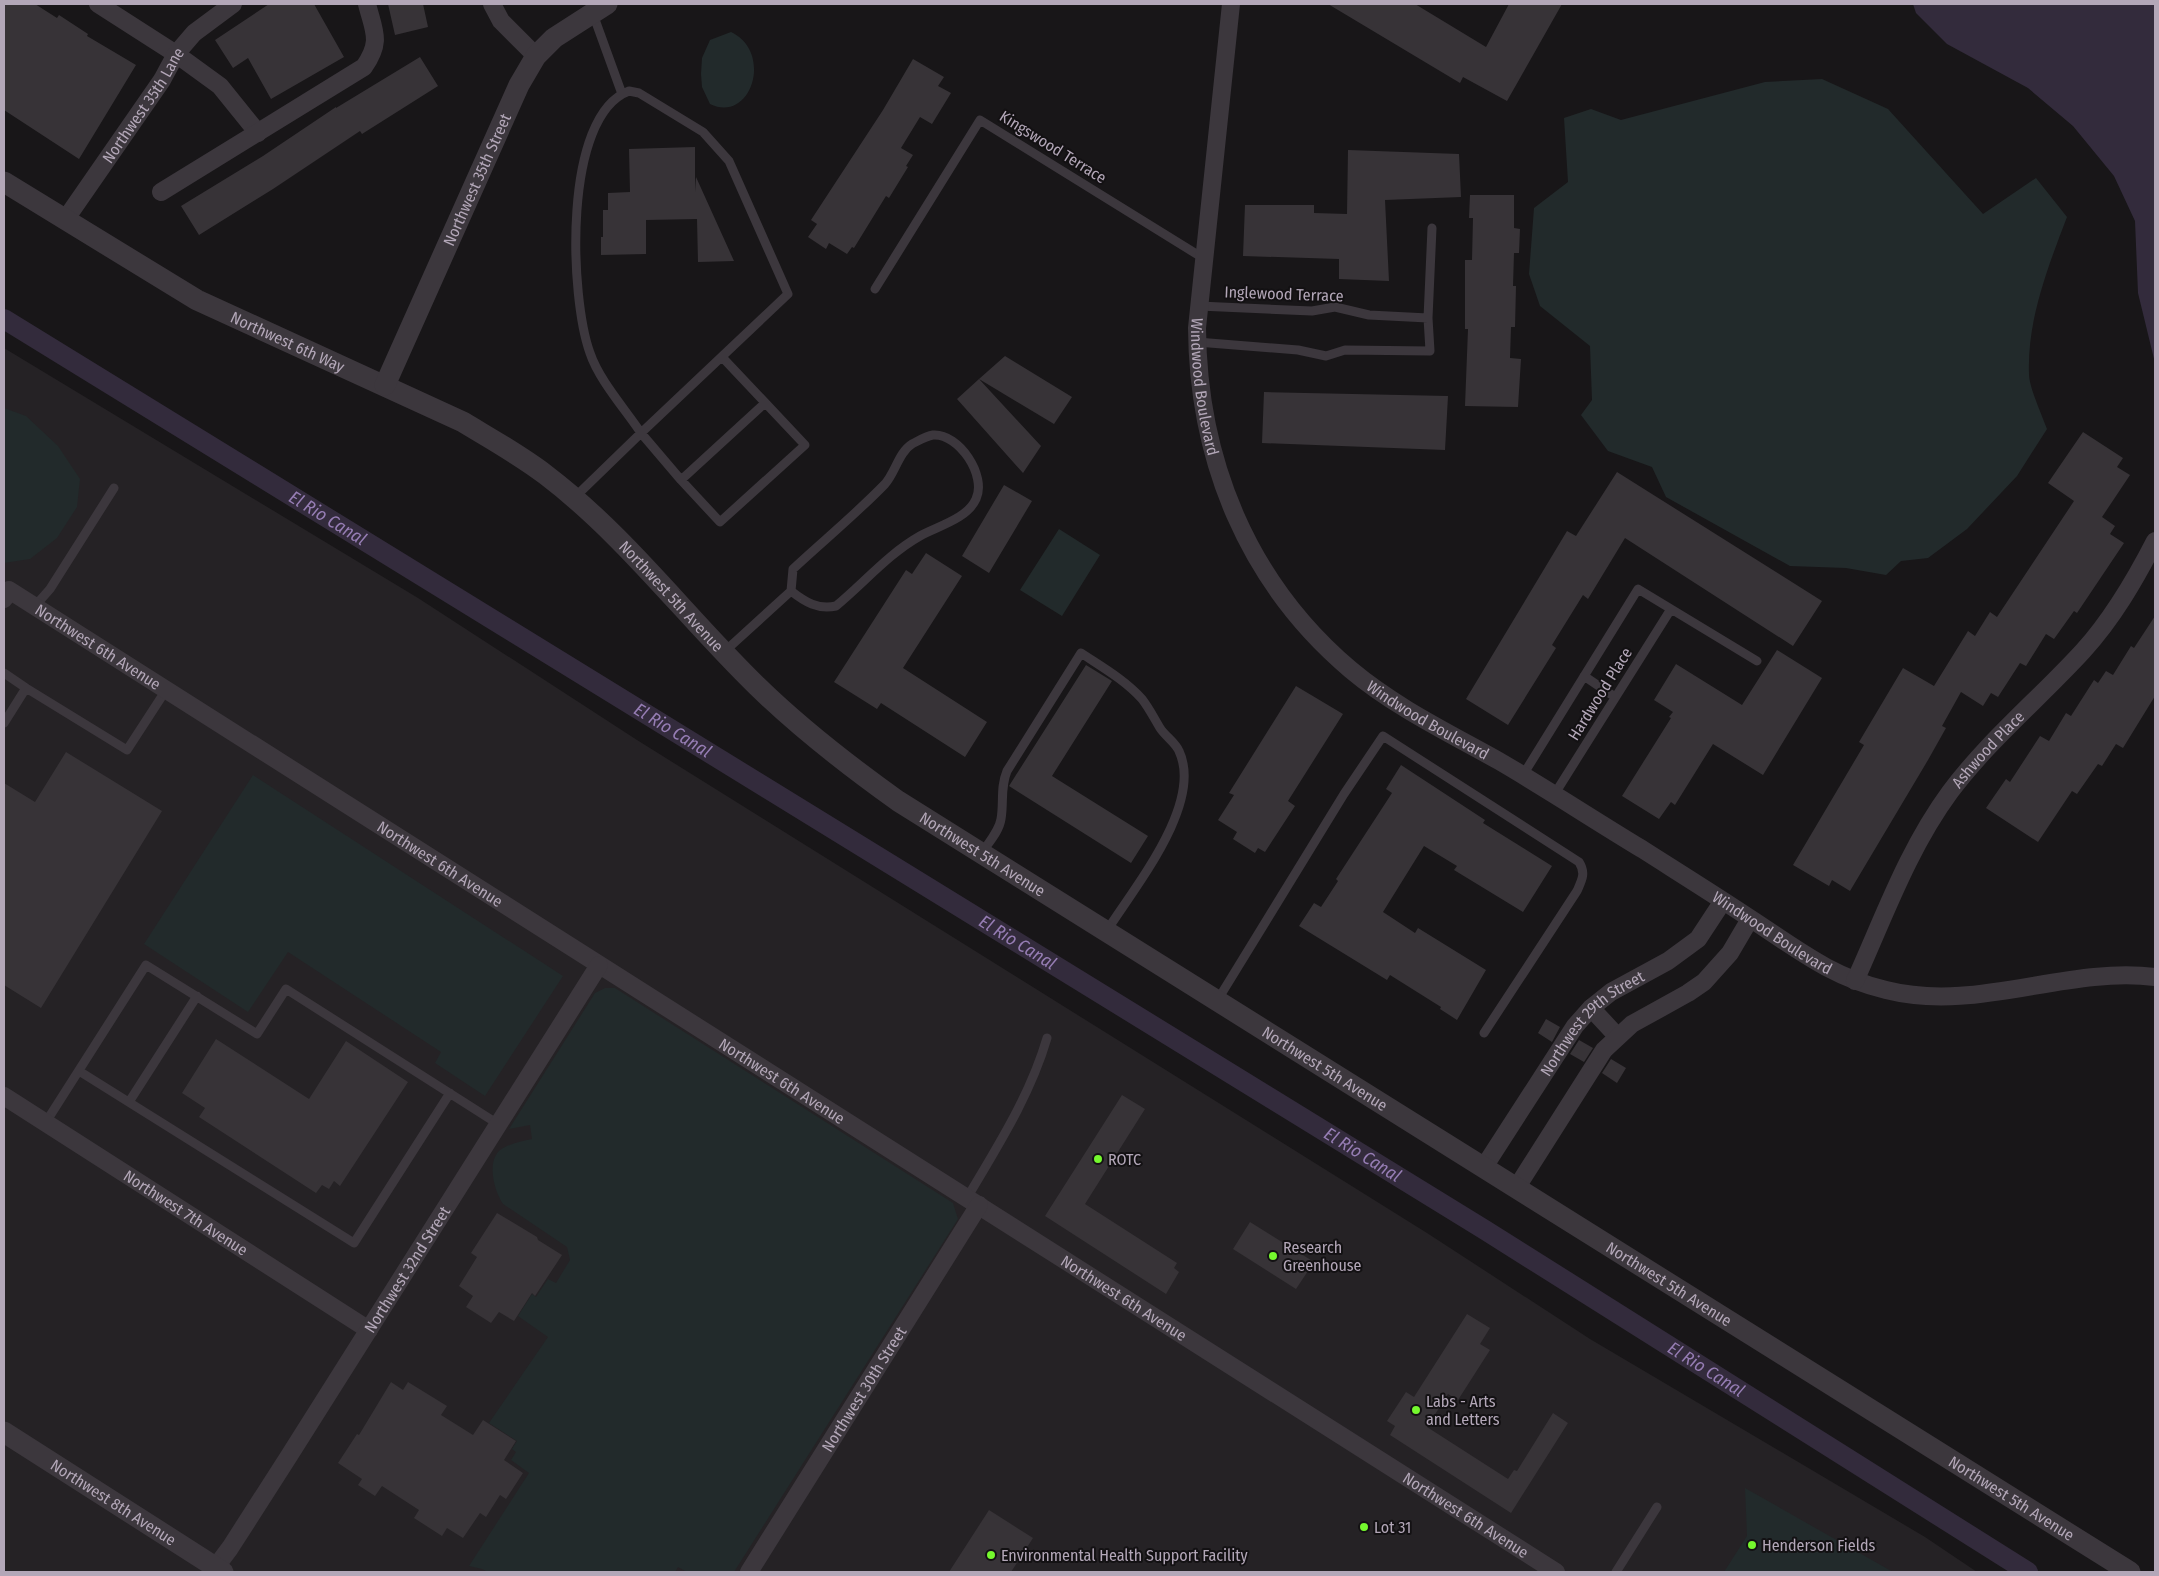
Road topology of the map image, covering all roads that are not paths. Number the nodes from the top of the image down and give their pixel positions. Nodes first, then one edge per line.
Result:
1 (98, 4) edge
2 (233, 4) edge
3 (367, 4) edge
4 (492, 4) edge
5 (1232, 4) edge
6 (600, 8) edge
7 (176, 54) junction
8 (536, 56) junction
9 (622, 94) junction
10 (258, 133) junction
11 (4, 182) edge
12 (161, 192) dead end
13 (65, 220) junction
14 (1432, 228) dead end
15 (1203, 258) junction
16 (875, 289) dead end
17 (1199, 306) junction
18 (1428, 318) junction
19 (1197, 342) junction
20 (722, 357) junction
21 (385, 385) junction
22 (765, 403) junction
23 (641, 433) junction
24 (681, 480) junction
25 (114, 488) dead end
26 (573, 498) junction
27 (2155, 541) edge
28 (791, 591) junction
29 (6, 594) edge
30 (34, 606) junction
31 (1671, 609) junction
32 (724, 652) junction
33 (1756, 660) dead end
34 (4, 673) edge
35 (1584, 676) junction
36 (26, 688) junction
37 (166, 690) junction
38 (1615, 697) junction
39 (4, 723) edge
40 (1523, 775) junction
41 (1554, 795) junction
42 (981, 854) junction
43 (1723, 901) junction
44 (1750, 919) junction
45 (1106, 932) junction
46 (599, 965) junction
47 (2155, 977) edge
48 (1855, 981) junction
49 (197, 996) junction
50 (1217, 1001) junction
51 (1591, 1008) junction
52 (1484, 1033) dead end
53 (1618, 1036) junction
54 (1047, 1038) dead end
55 (79, 1071) junction
56 (450, 1093) junction
57 (4, 1096) edge
58 (129, 1102) junction
59 (46, 1122) junction
60 (498, 1124) junction
61 (1484, 1167) junction
62 (1517, 1187) junction
63 (973, 1202) junction
64 (369, 1330) junction
65 (4, 1432) edge
66 (1657, 1507) dead end
67 (217, 1571) edge
68 (754, 1571) edge
69 (1550, 1571) edge
70 (1616, 1572) edge
71 (2130, 1572) edge

1 - 7 street
2 - 7 street, Northwest 35th Lane
3 - 10 street
4 - 8 street
5 - 15 street, Windwood Boulevard
6 - 8 street, Northwest 35th Street
6 - 9 lane
7 - 10 street
7 - 13 street, Northwest 35th Lane
8 - 21 street, Northwest 35th Street
9 - 20 lane
9 - 23 lane
10 - 12 street
11 - 13 street, Northwest 6th Way
13 - 21 street, Northwest 6th Way
14 - 18 lane
15 - 16 lane, Kingswood Terrace
15 - 17 street, Windwood Boulevard
17 - 18 lane, Inglewood Terrace
17 - 19 street, Windwood Boulevard
18 - 19 lane
19 - 40 street, Windwood Boulevard
20 - 22 lane
20 - 23 lane
21 - 26 street, Northwest 6th Way
22 - 24 lane
22 - 24 lane
23 - 24 lane
23 - 26 lane
25 - 30 lane
26 - 32 street, Northwest 5th Avenue
27 - 48 street, Ashwood Place
28 - 28 lane
28 - 32 lane
29 - 30 street, Northwest 6th Avenue
30 - 37 street, Northwest 6th Avenue
31 - 33 lane
31 - 35 lane
31 - 38 lane, Hardwood Place
32 - 42 street, Northwest 5th Avenue
34 - 36 lane
35 - 38 lane
35 - 40 lane
36 - 37 lane
36 - 39 lane
37 - 46 street, Northwest 6th Avenue
38 - 41 lane, Hardwood Place
40 - 41 street, Windwood Boulevard
41 - 43 street, Windwood Boulevard
42 - 45 street, Northwest 5th Avenue
42 - 45 lane
43 - 44 street, Windwood Boulevard
43 - 51 street, Northwest 29th Street
44 - 48 street, Windwood Boulevard
44 - 53 street, Northwest 29th Street
45 - 50 street, Northwest 5th Avenue
46 - 60 street, Northwest 32nd Street
46 - 63 street, Northwest 6th Avenue
47 - 48 street, Windwood Boulevard
49 - 55 lane
49 - 56 lane
49 - 58 lane
50 - 52 lane
50 - 61 street, Northwest 5th Avenue
51 - 53 street
51 - 61 street, Northwest 29th Street
53 - 62 street, Northwest 29th Street
54 - 63 lane
55 - 58 lane
55 - 59 lane
56 - 58 lane
56 - 60 lane
57 - 59 street, Northwest 7th Avenue
59 - 64 street, Northwest 7th Avenue
60 - 64 street, Northwest 32nd Street
61 - 62 street, Northwest 5th Avenue
62 - 71 street, Northwest 5th Avenue
63 - 68 street, Northwest 30th Street
63 - 69 street, Northwest 6th Avenue
64 - 67 street, Northwest 32nd Street
65 - 67 street, Northwest 8th Avenue
66 - 70 lane

